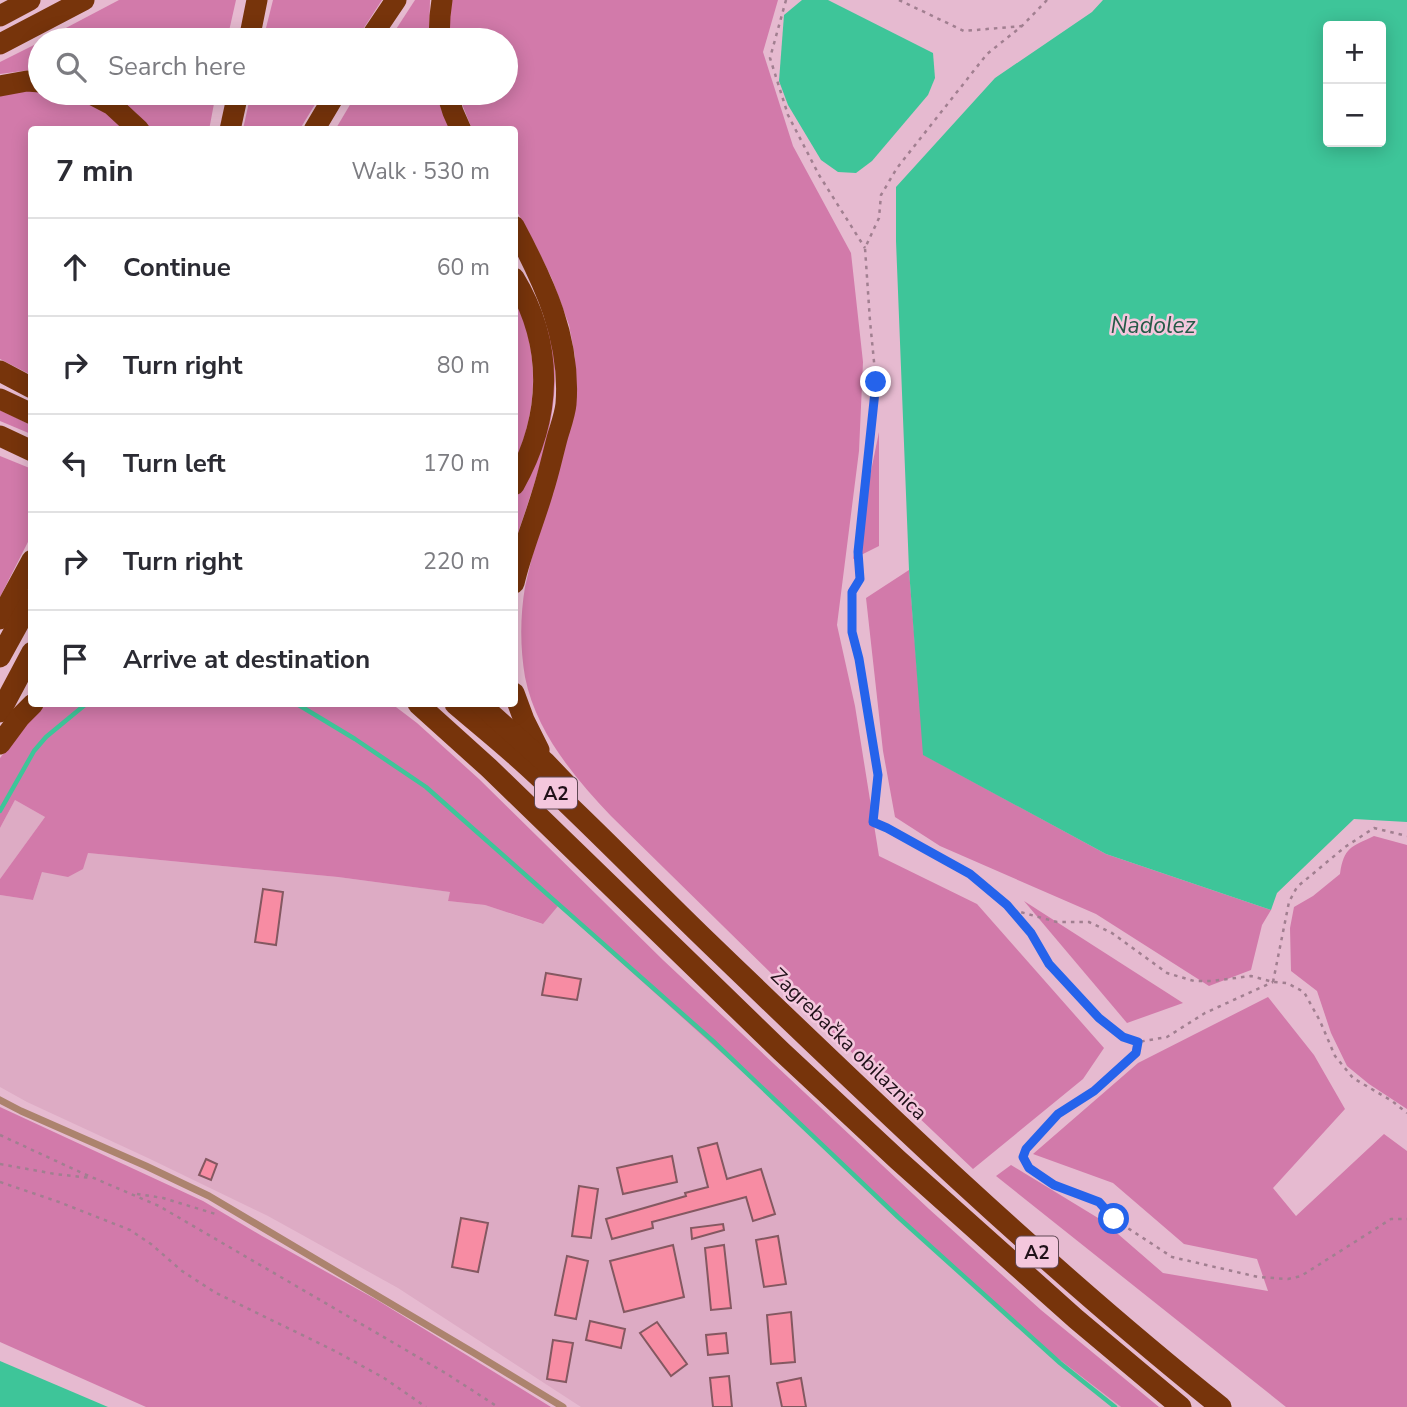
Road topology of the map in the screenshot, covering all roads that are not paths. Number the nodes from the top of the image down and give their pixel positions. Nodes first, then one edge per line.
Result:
1 (30, 0) edge
2 (84, 0) edge
3 (257, 0) edge
4 (396, 0) edge
5 (442, 0) edge
6 (0, 16) edge
7 (31, 28) edge
8 (251, 28) edge
9 (377, 28) edge
10 (440, 28) edge
11 (28, 29) edge
12 (0, 44) edge
13 (28, 81) edge
14 (0, 86) edge
15 (111, 105) edge
16 (232, 105) edge
17 (235, 105) edge
18 (329, 105) edge
19 (451, 105) edge
20 (135, 126) edge
21 (218, 126) edge
22 (231, 126) edge
23 (316, 126) edge
24 (459, 126) edge
25 (518, 234) edge
26 (518, 287) edge
27 (0, 370) edge
28 (0, 380) edge
29 (28, 388) edge
30 (28, 389) edge
31 (0, 399) edge
32 (28, 412) edge
33 (0, 436) edge
34 (0, 444) edge
35 (28, 450) edge
36 (28, 450) edge
37 (518, 477) edge
38 (518, 566) edge
39 (24, 594) edge
40 (0, 608) edge
41 (0, 619) edge
42 (0, 657) edge
43 (28, 660) edge
44 (518, 704) edge
45 (30, 707) edge
46 (404, 707) edge
47 (421, 707) edge
48 (459, 707) edge
49 (483, 707) edge
50 (0, 712) edge
51 (0, 744) edge
52 (545, 762) junction
53 (566, 842) junction
54 (652, 888) junction
55 (0, 1100) edge
56 (563, 1407) edge
57 (1181, 1407) edge
58 (1222, 1407) edge

1 - 6 highway
2 - 7 highway
3 - 8 highway
4 - 9 highway
5 - 10 highway
11 - 12 highway
13 - 14 highway
15 - 20 highway
16 - 21 highway
17 - 22 highway
18 - 23 highway
19 - 24 highway
25 - 38 highway
26 - 37 highway
27 - 29 highway
28 - 30 highway
31 - 32 highway
33 - 35 highway
34 - 36 highway
39 - 40 highway
39 - 41 highway
39 - 42 highway
43 - 50 highway
44 - 52 highway
45 - 51 highway
46 - 53 highway
47 - 53 highway, A2
48 - 54 highway, Zagrebačka obilaznica / A2
49 - 52 highway
52 - 54 highway
53 - 57 highway, A2
54 - 58 highway, Zagrebačka obilaznica / A2
55 - 56 lane

